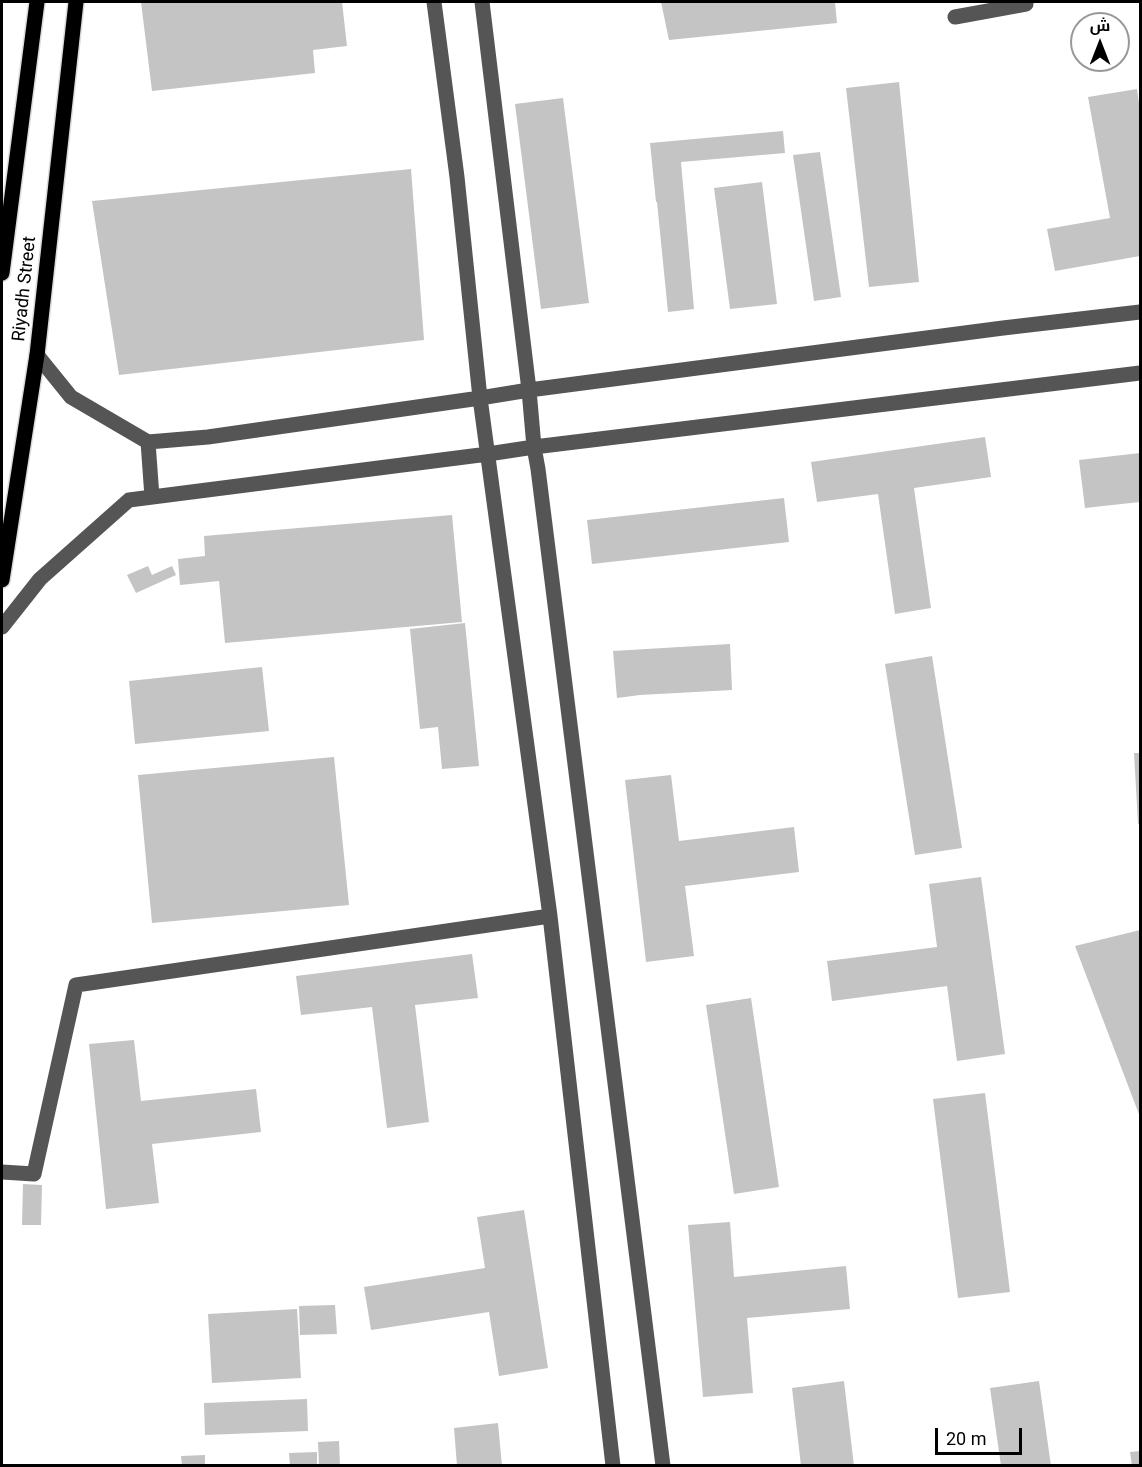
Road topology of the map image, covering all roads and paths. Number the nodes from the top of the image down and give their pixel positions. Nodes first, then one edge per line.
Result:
1 (37, 2) edge
2 (76, 2) edge
3 (435, 2) edge
4 (482, 2) edge
5 (1026, 2) edge
6 (955, 17) dead end
7 (2, 273) edge
8 (1140, 312) edge
9 (37, 356) junction
10 (1140, 373) edge
11 (529, 390) junction
12 (480, 398) junction
13 (148, 442) junction
14 (534, 447) junction
15 (488, 454) junction
16 (152, 497) junction
17 (2, 580) edge
18 (2, 627) edge
19 (550, 916) junction
20 (2, 1172) edge
21 (614, 1466) edge
22 (663, 1466) edge

1 - 7 main road, Riyadh Street
2 - 9 main road, Riyadh Street
3 - 12 street
4 - 11 street
5 - 6 street
8 - 11 street
9 - 13 street
9 - 17 main road, Riyadh Street
10 - 14 street
11 - 12 street
11 - 14 street
12 - 13 street
12 - 15 street
13 - 16 street
14 - 15 street
14 - 22 street
15 - 16 street
15 - 19 street
16 - 18 street
19 - 20 street
19 - 21 street

